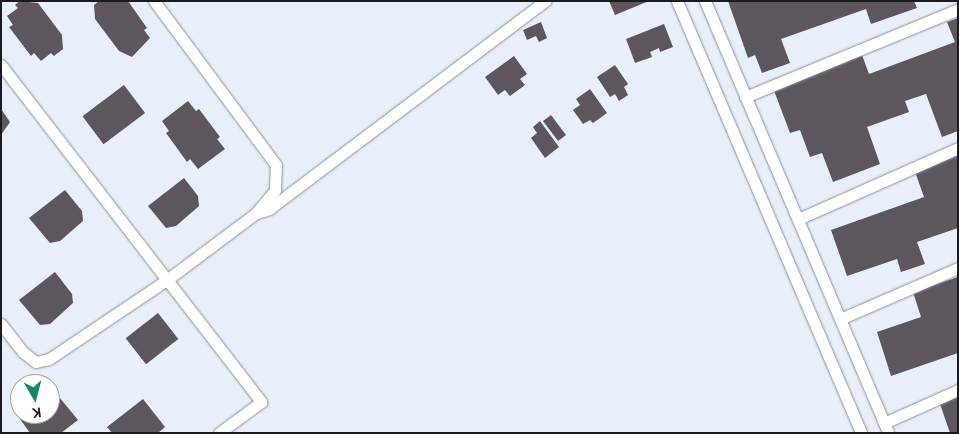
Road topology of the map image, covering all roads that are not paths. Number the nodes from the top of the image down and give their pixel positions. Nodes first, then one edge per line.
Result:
1 (154, 1) edge
2 (545, 1) edge
3 (677, 1) edge
4 (706, 1) edge
5 (958, 9) edge
6 (1, 65) edge
7 (745, 97) junction
8 (958, 148) edge
9 (256, 214) junction
10 (798, 219) junction
11 (958, 268) edge
12 (168, 279) junction
13 (840, 319) junction
14 (1, 324) edge
15 (958, 390) edge
16 (886, 428) edge
17 (219, 433) edge
18 (861, 433) edge

1 - 9 street
2 - 9 street
3 - 18 street
4 - 7 street
5 - 7 street
6 - 12 street
7 - 10 street
8 - 10 street
9 - 12 street
10 - 13 street
11 - 13 street
12 - 14 street
12 - 17 street
13 - 16 street
15 - 16 street

